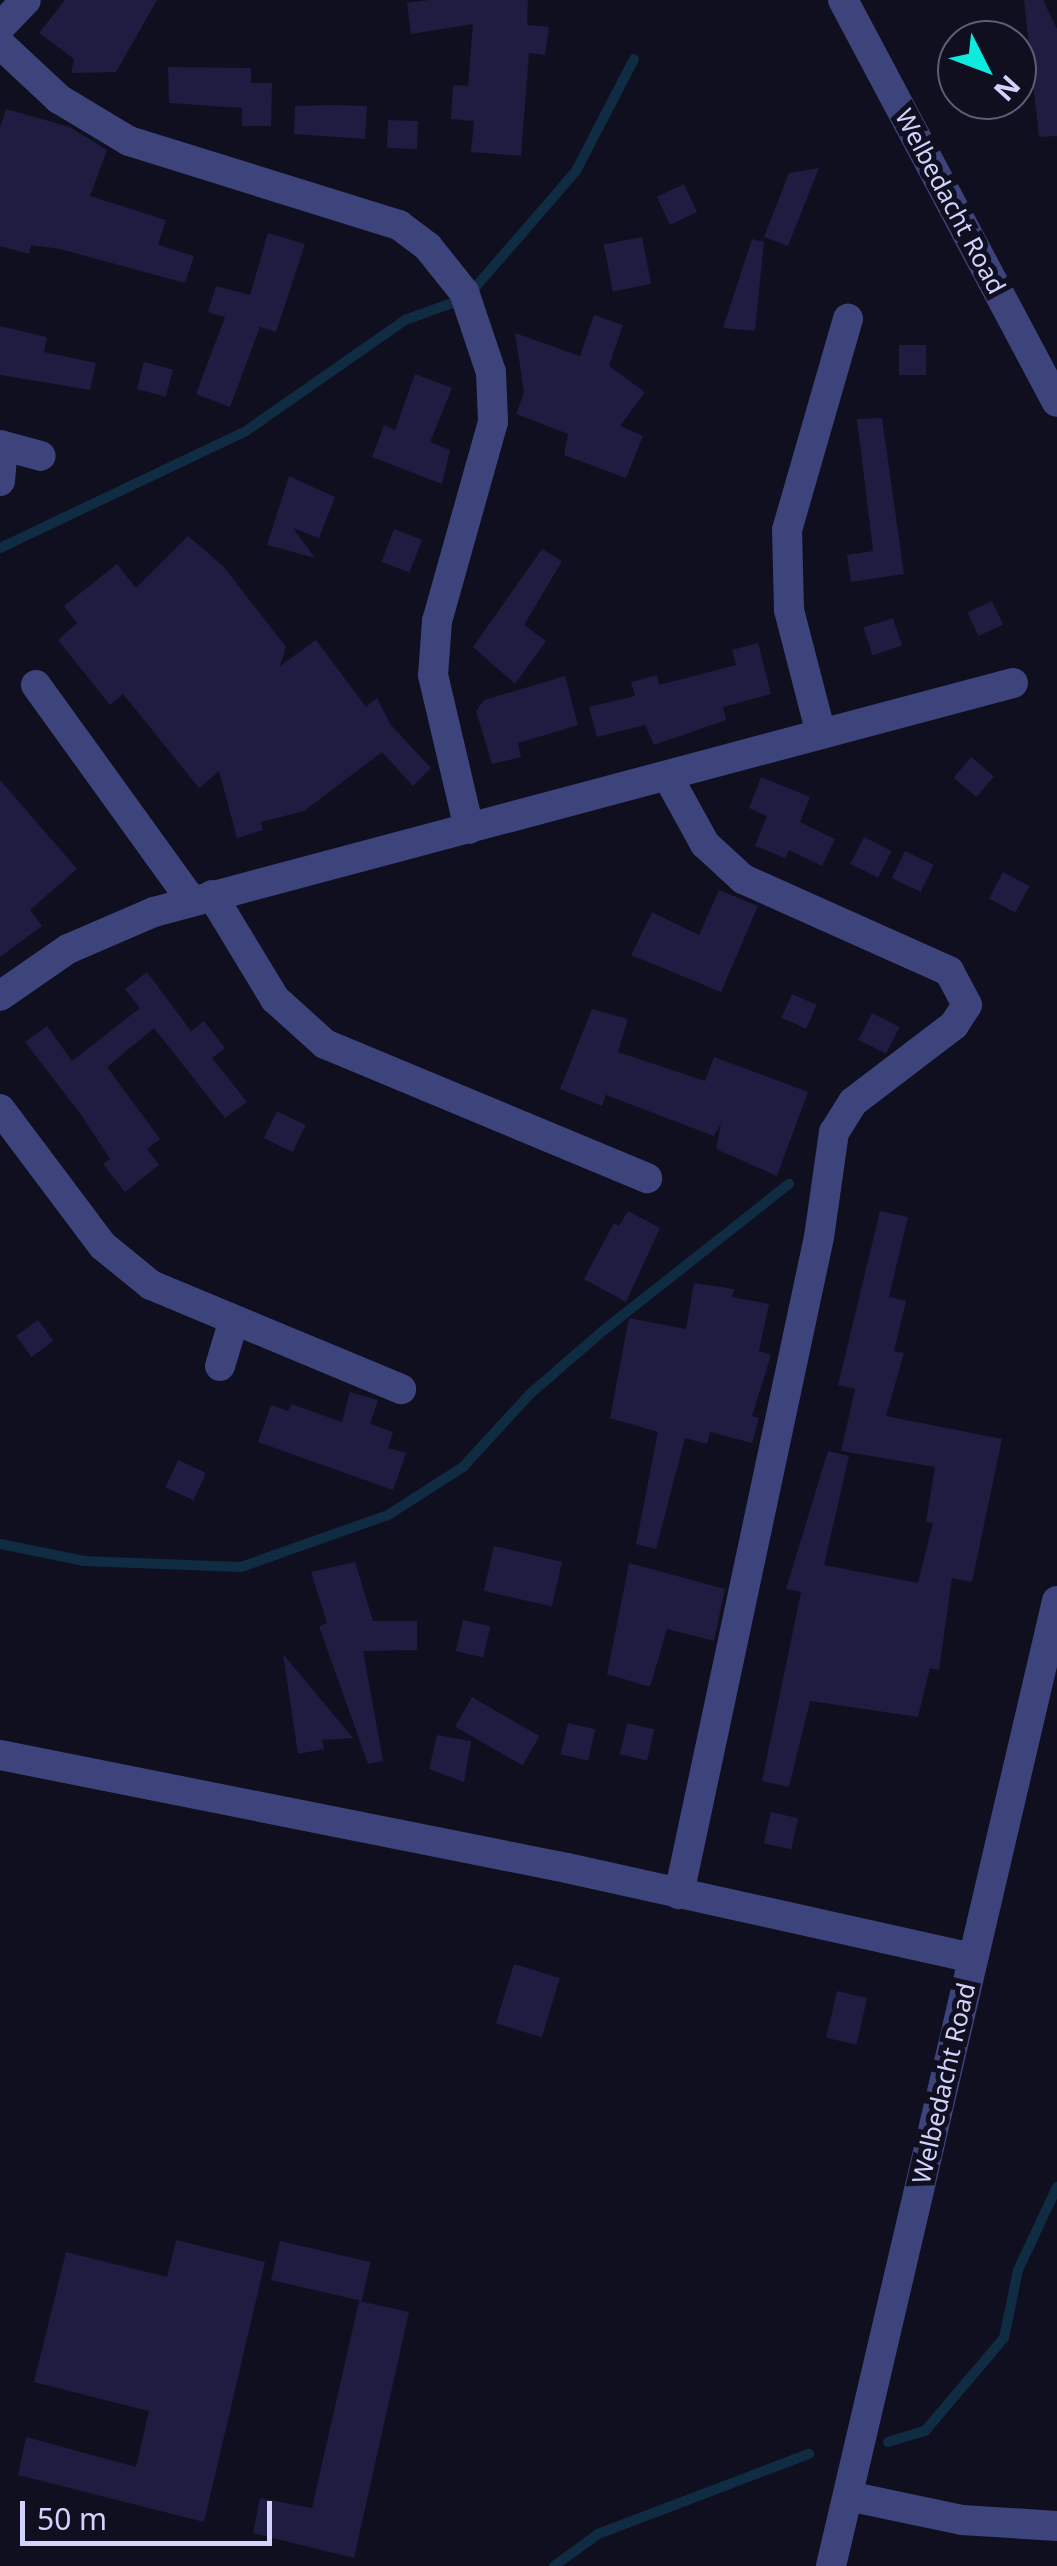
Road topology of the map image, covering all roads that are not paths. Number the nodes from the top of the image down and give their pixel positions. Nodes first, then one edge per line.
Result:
1 (26, 0) edge
2 (844, 0) edge
3 (0, 27) edge
4 (0, 44) edge
5 (848, 318) dead end
6 (1057, 402) edge
7 (2, 445) edge
8 (41, 456) dead end
9 (0, 481) edge
10 (1013, 683) dead end
11 (36, 685) dead end
12 (821, 734) junction
13 (668, 777) junction
14 (469, 829) junction
15 (202, 898) junction
16 (0, 996) edge
17 (0, 1110) edge
18 (647, 1178) dead end
19 (233, 1323) junction
20 (220, 1366) dead end
21 (401, 1388) dead end
22 (1057, 1601) edge
23 (0, 1755) edge
24 (680, 1894) junction
25 (973, 1958) junction
26 (848, 2496) junction
27 (1057, 2526) edge
28 (831, 2566) edge

1 - 3 street
2 - 6 street, Welbedacht Road
4 - 14 street
5 - 12 street
7 - 8 street
7 - 9 street
10 - 12 street
11 - 15 street
12 - 13 street
13 - 14 street
13 - 24 street
14 - 15 street
15 - 16 street
15 - 18 street
17 - 19 street
19 - 20 street
19 - 21 street
22 - 25 street, Welbedacht Road
23 - 24 street
24 - 25 street
25 - 26 street, Welbedacht Road
26 - 27 street
26 - 28 street, Welbedacht Road

